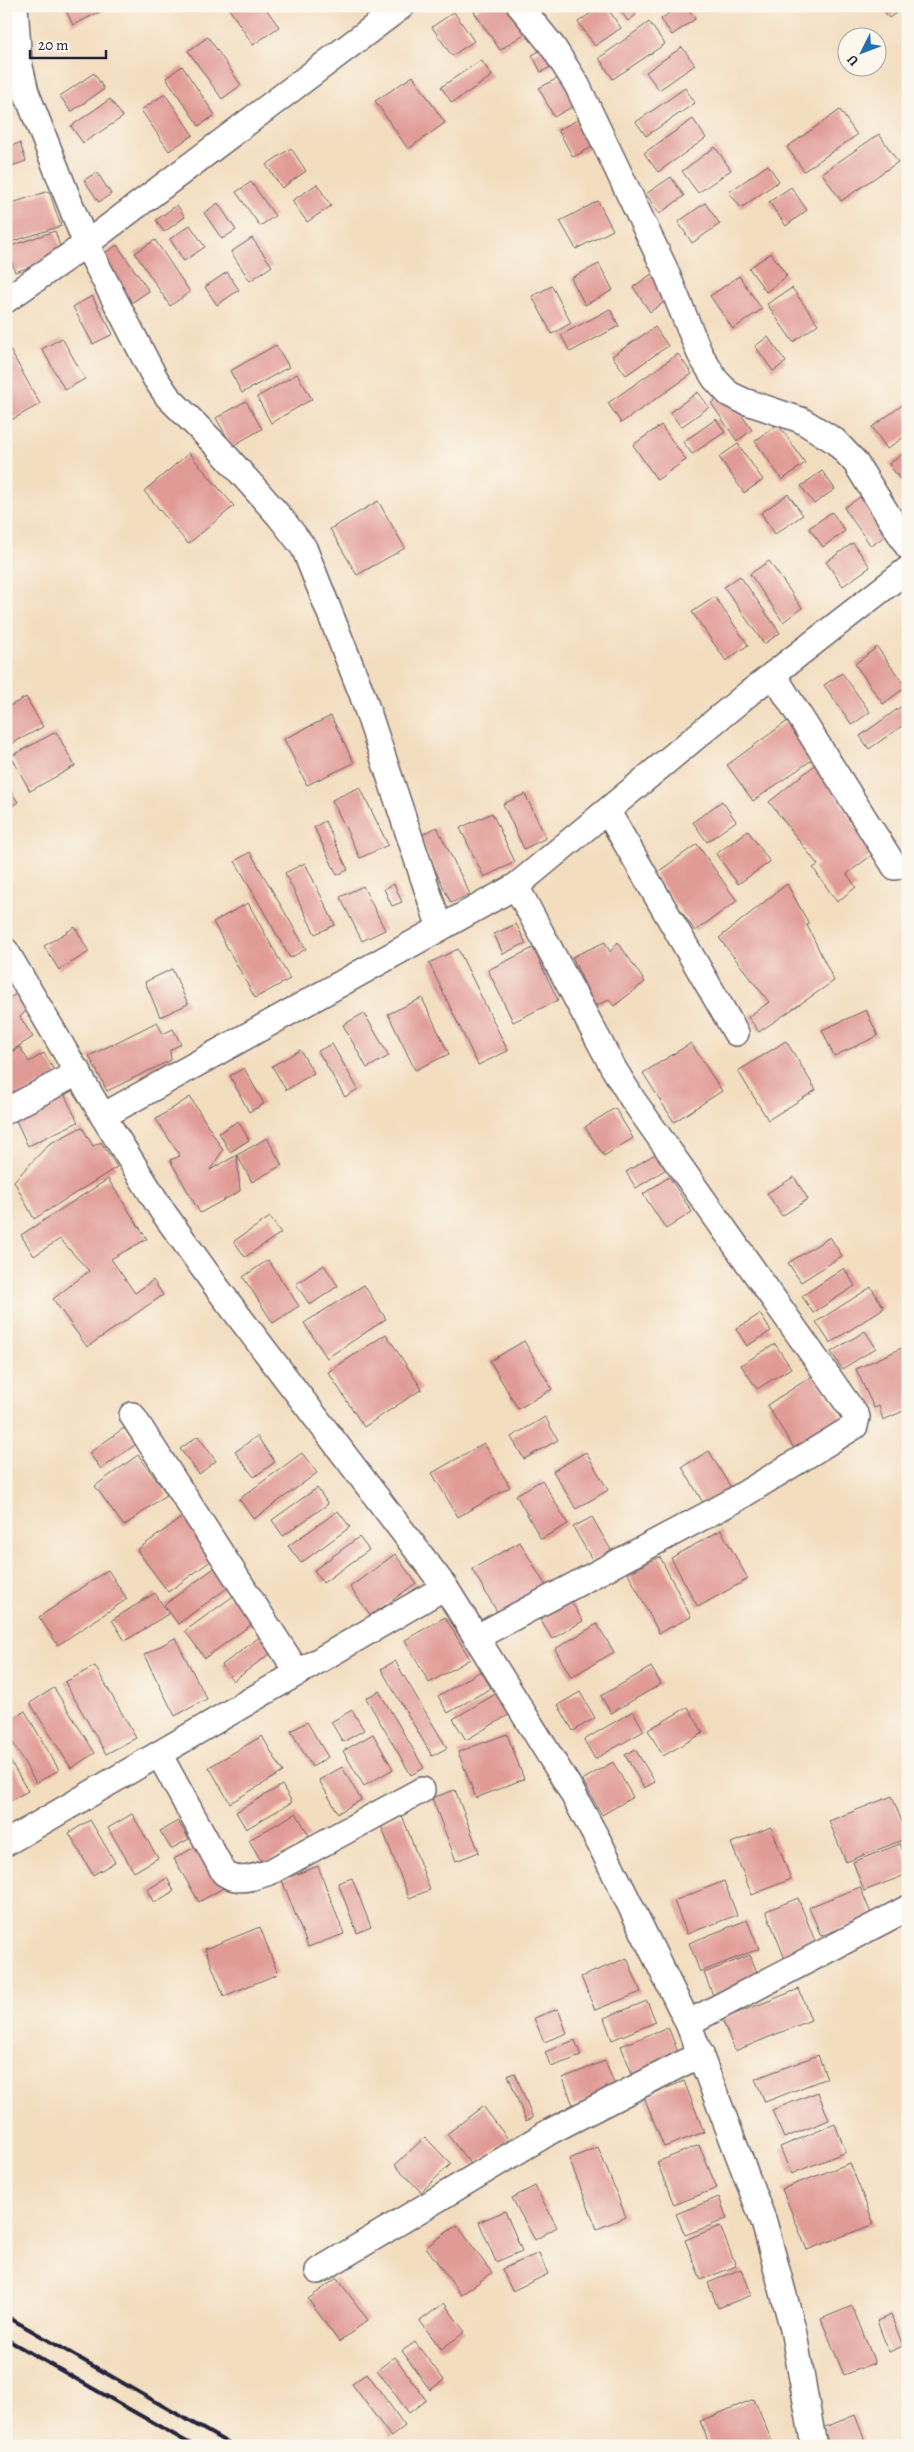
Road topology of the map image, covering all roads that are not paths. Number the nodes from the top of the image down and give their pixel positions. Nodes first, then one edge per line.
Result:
1 (15, 6) edge
2 (402, 6) edge
3 (520, 6) edge
4 (86, 244) junction
5 (6, 300) edge
6 (908, 547) edge
7 (908, 569) edge
8 (773, 674) junction
9 (608, 812) junction
10 (895, 867) dead end
11 (516, 886) junction
12 (440, 928) junction
13 (6, 950) edge
14 (736, 1033) dead end
15 (78, 1072) junction
16 (6, 1111) edge
17 (103, 1116) junction
18 (132, 1415) dead end
19 (445, 1587) junction
20 (477, 1637) junction
21 (298, 1672) junction
22 (159, 1754) junction
23 (422, 1790) dead end
24 (6, 1843) edge
25 (908, 1908) edge
26 (688, 2024) junction
27 (701, 2054) junction
28 (318, 2271) dead end
29 (814, 2446) edge

1 - 4 street
2 - 4 street
3 - 6 street
4 - 5 street
4 - 12 street
7 - 8 street
8 - 9 street
8 - 10 street
9 - 11 street
9 - 14 street
11 - 12 street
11 - 20 street
12 - 17 street
13 - 15 street
15 - 16 street
15 - 17 street
17 - 19 street
18 - 21 street
19 - 20 street
19 - 21 street
20 - 26 street
21 - 22 street
22 - 23 street
22 - 24 street
25 - 26 street
26 - 27 street
27 - 28 street
27 - 29 street

